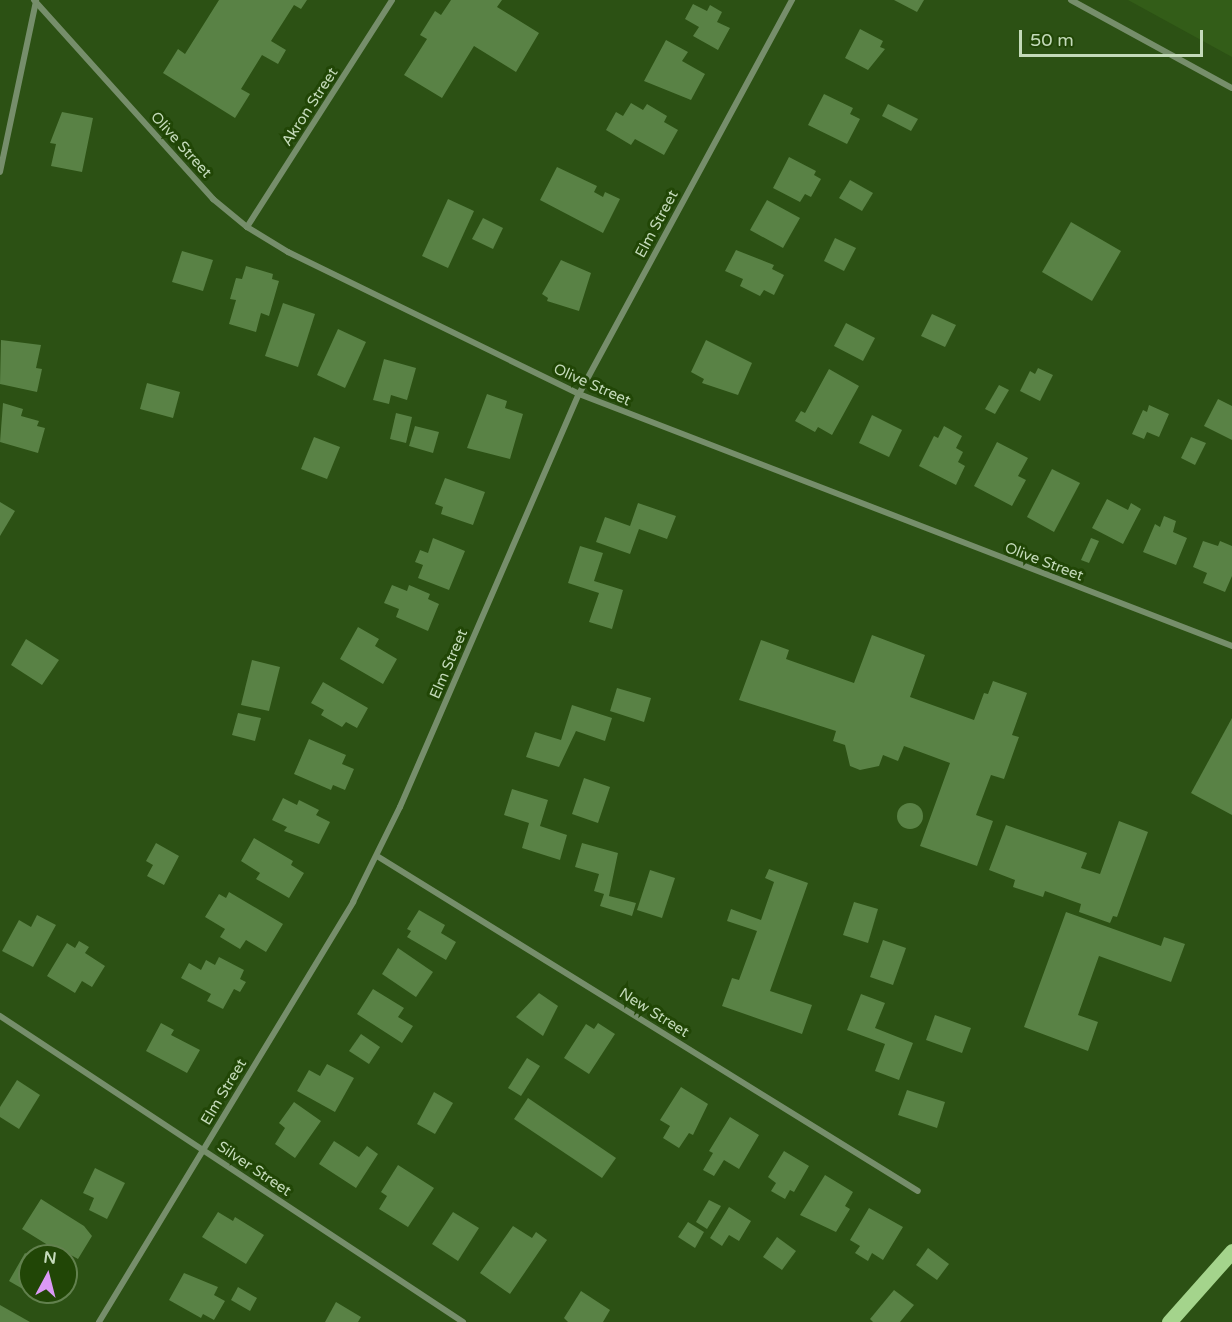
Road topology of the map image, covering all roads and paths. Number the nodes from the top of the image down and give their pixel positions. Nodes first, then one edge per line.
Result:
1 (392, 0) edge
2 (792, 0) edge
3 (1071, 0) edge
4 (35, 1) edge
5 (1232, 88) edge
6 (0, 171) edge
7 (247, 227) junction
8 (579, 394) junction
9 (1232, 646) edge
10 (377, 856) junction
11 (0, 1017) edge
12 (204, 1150) junction
13 (918, 1191) dead end
14 (1232, 1251) edge
15 (99, 1322) edge
16 (463, 1322) edge
17 (1169, 1322) edge

1 - 7 street, Akron Street
2 - 8 street, Elm Street
3 - 5 street
4 - 6 street
4 - 7 street, Olive Street
7 - 8 street, Olive Street
8 - 9 street, Olive Street
8 - 10 street, Elm Street
10 - 12 street, Elm Street
10 - 13 street, New Street
11 - 12 street, Silver Street
12 - 15 street, Elm Street
12 - 16 street, Silver Street
14 - 17 main road

